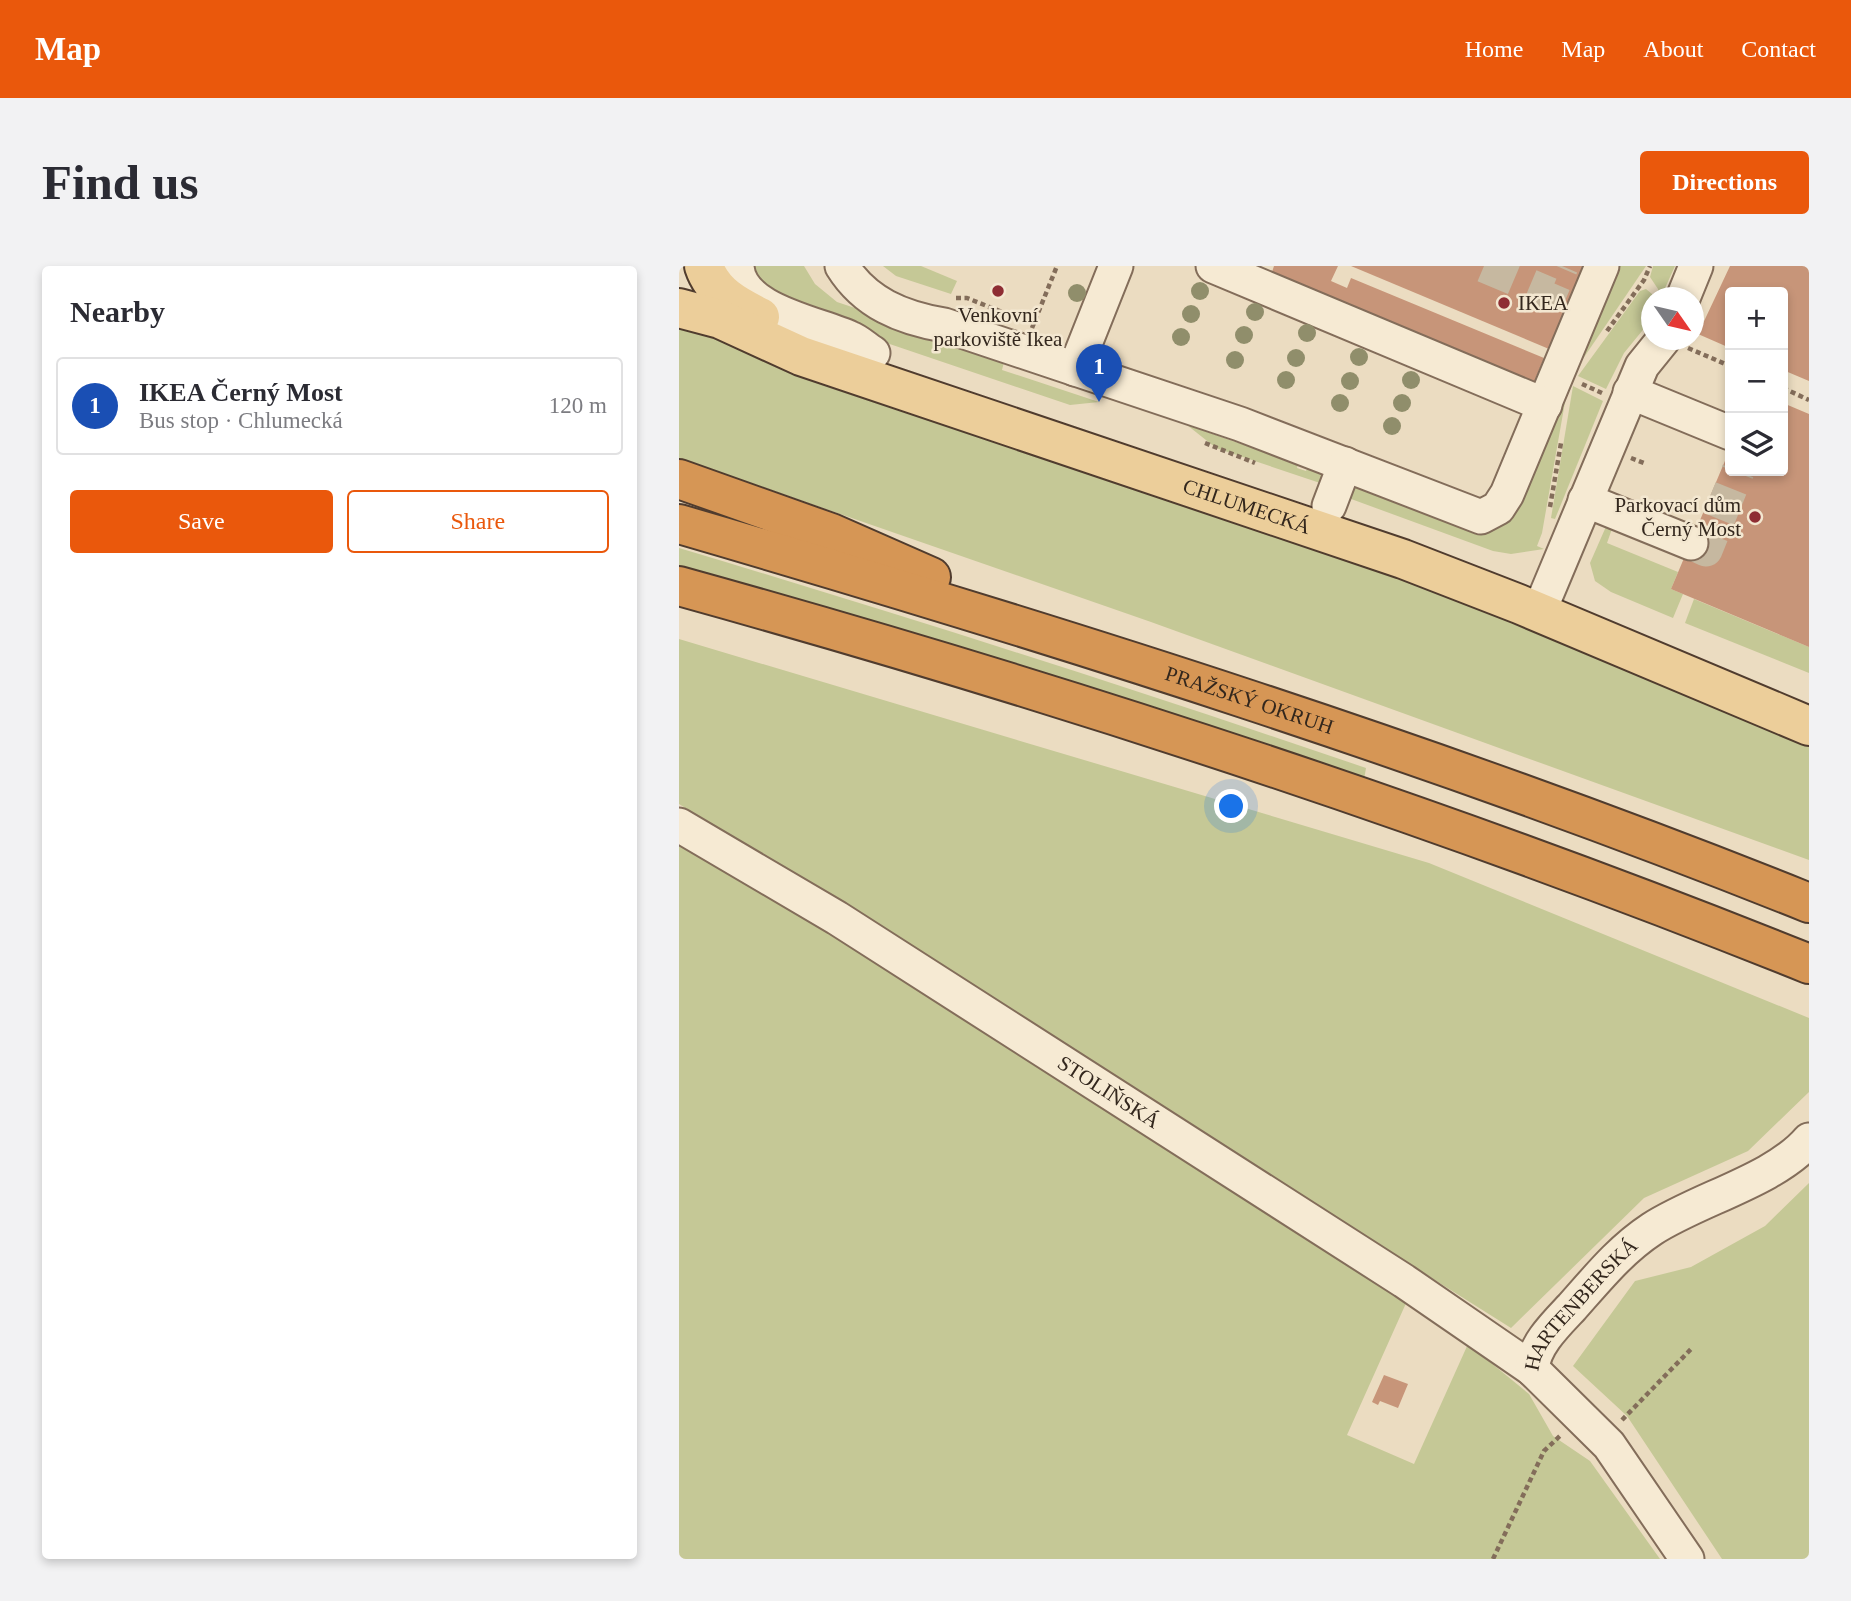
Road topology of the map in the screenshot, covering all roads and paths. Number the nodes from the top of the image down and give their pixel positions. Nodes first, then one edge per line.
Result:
1 (699, 266) edge
2 (704, 266) edge
3 (737, 266) edge
4 (822, 266) edge
5 (842, 266) edge
6 (862, 266) edge
7 (1057, 266) edge
8 (1116, 266) edge
9 (1213, 266) edge
10 (1602, 266) edge
11 (1650, 266) edge
12 (1696, 266) edge
13 (1644, 280) dead end
14 (1687, 287) edge
15 (679, 297) edge
16 (679, 308) edge
17 (890, 310) junction
18 (944, 325) junction
19 (1664, 350) edge
20 (1690, 350) edge
21 (1022, 351) junction
22 (873, 353) junction
23 (1725, 364) edge
24 (1075, 369) junction
25 (1572, 379) dead end
26 (1788, 390) edge
27 (1618, 393) junction
28 (1809, 400) edge
29 (1554, 418) junction
30 (1725, 431) edge
31 (1630, 458) dead end
32 (1644, 463) dead end
33 (1345, 464) junction
34 (679, 479) edge
35 (1585, 500) junction
36 (1329, 506) junction
37 (1550, 509) dead end
38 (679, 524) edge
39 (1691, 543) dead end
40 (679, 586) edge
41 (1544, 601) junction
42 (1094, 650) junction
43 (1809, 696) edge
44 (1809, 726) edge
45 (679, 825) edge
46 (1809, 903) edge
47 (1809, 964) edge
48 (1809, 1140) edge
49 (1693, 1347) dead end
50 (1532, 1369) junction
51 (1593, 1428) junction
52 (1493, 1559) edge
53 (1687, 1559) edge

1 - 15 main road
2 - 22 main road, CHLUMECKÁ
3 - 22 street
4 - 17 street
5 - 17 street
6 - 18 street
7 - 21 path
8 - 24 street
9 - 29 street
10 - 29 street
11 - 13 path
12 - 14 street
16 - 41 main road, CHLUMECKÁ
17 - 18 street
18 - 21 street
19 - 27 street
20 - 23 path
21 - 24 street
22 - 36 main road, CHLUMECKÁ
24 - 33 street
25 - 27 path
26 - 28 path
27 - 30 street
27 - 35 street
29 - 33 street
29 - 37 path
31 - 32 path
33 - 36 street
34 - 42 highway
35 - 39 street
35 - 41 street
36 - 41 main road, CHLUMECKÁ
38 - 42 highway, PRAŽSKÝ OKRUH
40 - 47 highway
41 - 43 main road, CHLUMECKÁ
41 - 44 main road, CHLUMECKÁ
42 - 46 highway, PRAŽSKÝ OKRUH
45 - 50 street, STOLIŇSKÁ
48 - 50 street, HARTENBERSKÁ
49 - 51 path
50 - 51 street, HARTENBERSKÁ
51 - 52 path
51 - 53 street, HARTENBERSKÁ

